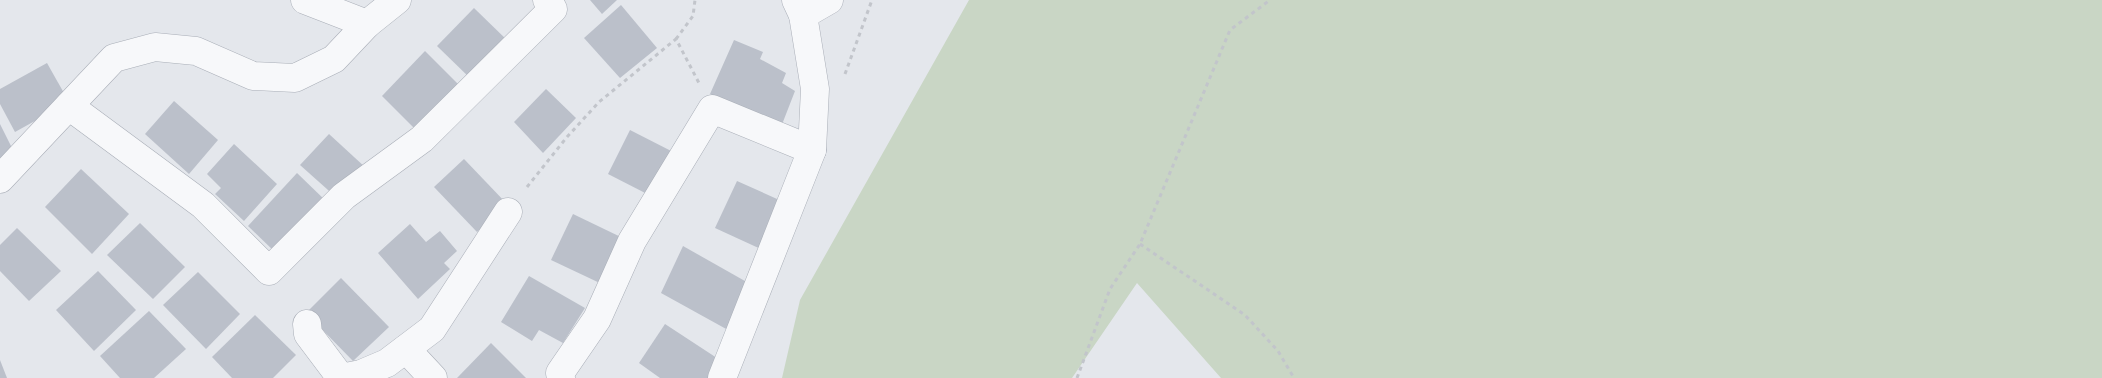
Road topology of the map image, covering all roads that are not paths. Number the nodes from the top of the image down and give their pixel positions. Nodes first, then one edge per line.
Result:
1 (305, 0) edge
2 (397, 0) edge
3 (547, 0) edge
4 (829, 0) edge
5 (799, 8) edge
6 (367, 24) junction
7 (69, 106) junction
8 (812, 150) junction
9 (0, 179) edge
10 (508, 212) road end
11 (307, 324) dead end
12 (406, 349) junction
13 (341, 378) edge
14 (433, 378) edge
15 (561, 378) edge
16 (722, 378) edge

1 - 6 street
2 - 6 street
3 - 7 street
4 - 5 street
5 - 8 street
6 - 7 street
7 - 9 street
8 - 15 street
8 - 16 street
10 - 12 street
11 - 13 street
12 - 13 street
12 - 14 street

